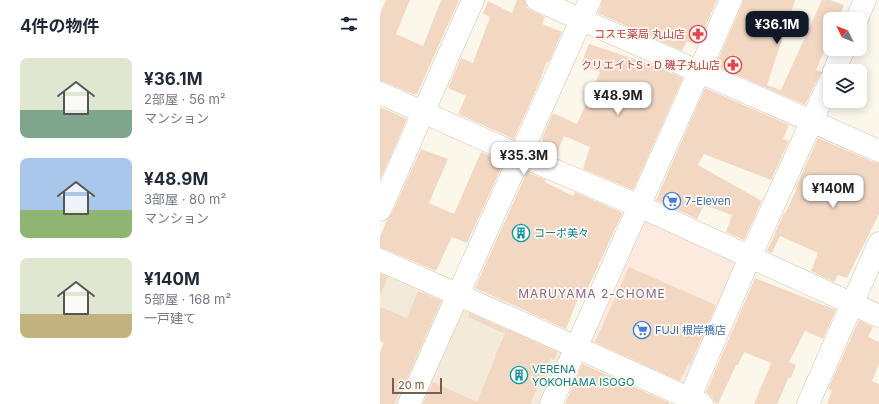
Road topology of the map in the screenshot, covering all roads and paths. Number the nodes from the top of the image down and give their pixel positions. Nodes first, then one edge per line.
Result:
1 (473, 0) edge
2 (537, 0) edge
3 (590, 0) edge
4 (731, 0) edge
5 (865, 0) edge
6 (860, 12) edge
7 (581, 20) junction
8 (699, 72) junction
9 (380, 93) edge
10 (823, 97) edge
11 (423, 113) junction
12 (812, 121) junction
13 (879, 151) edge
14 (521, 156) junction
15 (639, 206) junction
16 (380, 210) edge
17 (879, 243) edge
18 (750, 257) junction
19 (380, 260) edge
20 (458, 295) junction
21 (852, 303) junction
22 (879, 316) edge
23 (576, 347) junction
24 (693, 402) edge
25 (409, 404) edge
26 (551, 404) edge
27 (808, 404) edge

1 - 11 street
2 - 7 street
3 - 7 street
4 - 8 street
5 - 6 street
7 - 8 street
7 - 14 street
8 - 12 street
8 - 15 street
9 - 11 street
10 - 12 street
11 - 14 street
11 - 16 street
12 - 13 street
12 - 18 street
14 - 15 street
14 - 20 street
15 - 18 street
15 - 23 street
17 - 21 street
18 - 21 street
18 - 24 street
19 - 20 street
20 - 23 street
20 - 25 street
21 - 22 street
21 - 27 street
23 - 24 street
23 - 26 street

